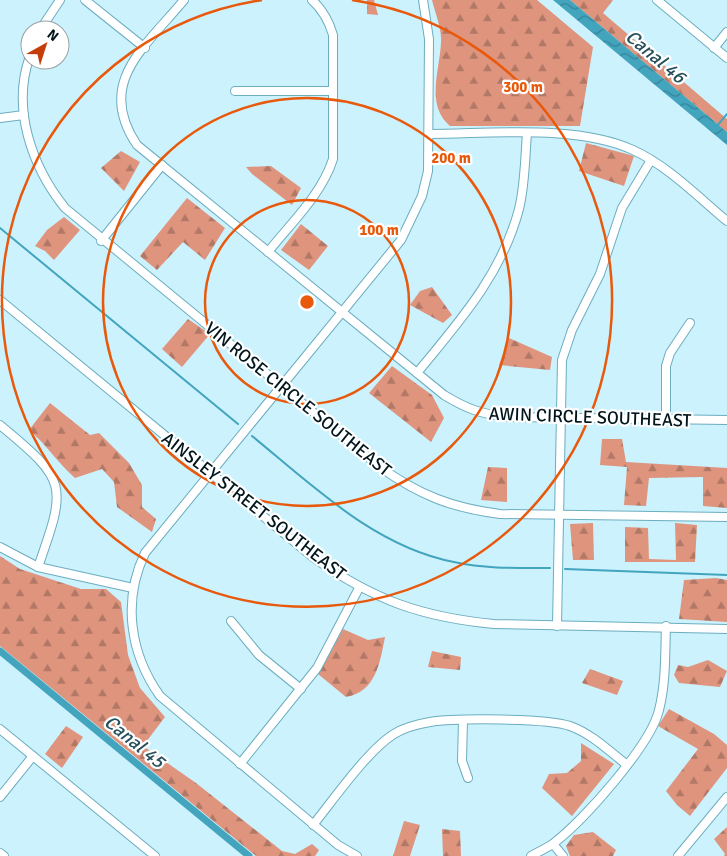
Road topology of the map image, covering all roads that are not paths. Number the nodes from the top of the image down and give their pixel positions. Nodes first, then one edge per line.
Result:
1 (60, 0) edge
2 (85, 0) edge
3 (184, 0) edge
4 (312, 0) edge
5 (424, 0) edge
6 (657, 0) edge
7 (47, 20) edge
8 (727, 32) edge
9 (144, 48) junction
10 (714, 48) junction
11 (727, 58) edge
12 (28, 70) edge
13 (333, 91) junction
14 (235, 92) dead end
15 (24, 115) junction
16 (0, 118) edge
17 (527, 133) junction
18 (429, 134) junction
19 (651, 160) junction
20 (162, 164) junction
21 (727, 221) edge
22 (101, 241) junction
23 (268, 252) junction
24 (0, 300) edge
25 (343, 312) junction
26 (690, 323) dead end
27 (417, 373) junction
28 (282, 386) junction
29 (560, 419) junction
30 (666, 420) junction
31 (727, 420) edge
32 (0, 425) edge
33 (211, 473) junction
34 (559, 513) junction
35 (727, 517) edge
36 (0, 547) edge
37 (38, 567) junction
38 (133, 588) junction
39 (360, 588) junction
40 (231, 621) dead end
41 (557, 626) junction
42 (666, 626) junction
43 (727, 629) edge
44 (300, 689) junction
45 (463, 720) junction
46 (0, 729) edge
47 (33, 756) junction
48 (240, 764) junction
49 (627, 765) junction
50 (468, 778) dead end
51 (0, 797) edge
52 (727, 797) edge
53 (313, 824) junction
54 (553, 844) junction
55 (0, 853) edge
56 (4, 856) edge
57 (156, 856) edge
58 (357, 856) edge
59 (531, 856) edge
60 (563, 856) edge
61 (678, 856) edge

1 - 7 street
2 - 9 street
3 - 9 street, AWIN CIRCLE SOUTHEAST
4 - 13 street
5 - 18 street
6 - 10 street
8 - 10 street
9 - 20 street, AWIN CIRCLE SOUTHEAST
10 - 11 street
12 - 15 street, VIN ROSE CIRCLE SOUTHEAST
13 - 14 street
13 - 23 street
15 - 16 street
15 - 22 street, VIN ROSE CIRCLE SOUTHEAST
17 - 18 street
17 - 19 street
17 - 27 street
18 - 25 street
19 - 21 street
19 - 29 street
20 - 22 street
20 - 23 street, AWIN CIRCLE SOUTHEAST
22 - 28 street, VIN ROSE CIRCLE SOUTHEAST
23 - 25 street, AWIN CIRCLE SOUTHEAST
24 - 33 street, AINSLEY STREET SOUTHEAST
25 - 27 street, AWIN CIRCLE SOUTHEAST
25 - 28 street
26 - 30 street
27 - 29 street, AWIN CIRCLE SOUTHEAST
28 - 33 street
28 - 34 street, VIN ROSE CIRCLE SOUTHEAST
29 - 30 street, AWIN CIRCLE SOUTHEAST
29 - 34 street
30 - 31 street, AWIN CIRCLE SOUTHEAST
32 - 37 street
33 - 38 street
33 - 39 street, AINSLEY STREET SOUTHEAST
34 - 35 street, VIN ROSE CIRCLE SOUTHEAST
34 - 41 street
36 - 37 street
37 - 38 street
38 - 48 street
39 - 41 street, AINSLEY STREET SOUTHEAST
39 - 44 street
40 - 44 street
41 - 42 street, AINSLEY STREET SOUTHEAST
42 - 43 street, AINSLEY STREET SOUTHEAST
42 - 49 street
44 - 48 street
45 - 49 street
45 - 50 street
45 - 53 street
46 - 47 street
47 - 51 street
47 - 57 street
48 - 53 street
49 - 54 street
52 - 61 street
53 - 58 street
54 - 59 street
54 - 60 street
55 - 56 street

